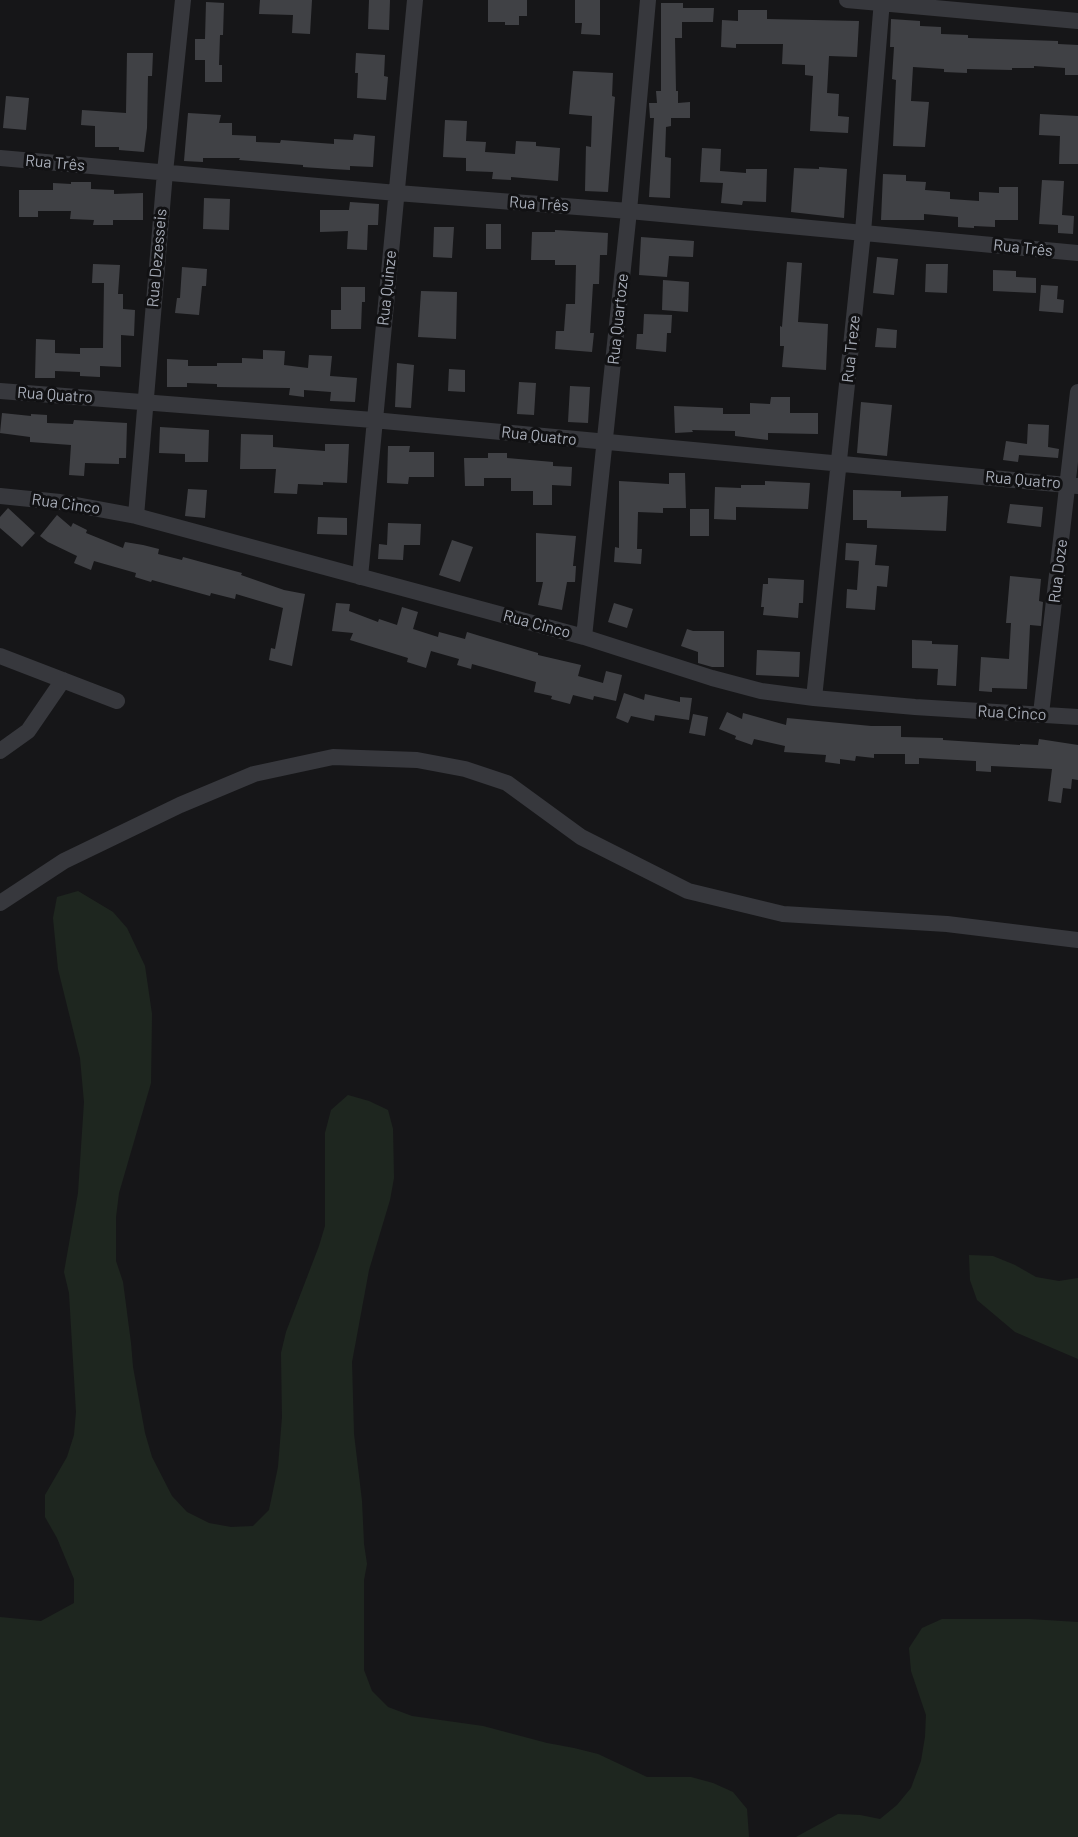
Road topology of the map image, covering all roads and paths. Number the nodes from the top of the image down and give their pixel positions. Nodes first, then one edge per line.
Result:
1 (183, 0) edge
2 (415, 0) edge
3 (648, 0) edge
4 (847, 0) edge
5 (882, 2) edge
6 (1078, 21) edge
7 (0, 158) edge
8 (165, 172) junction
9 (398, 193) junction
10 (629, 211) junction
11 (863, 232) junction
12 (1078, 253) edge
13 (0, 391) edge
14 (1078, 392) edge
15 (144, 402) junction
16 (373, 420) junction
17 (604, 442) junction
18 (839, 463) junction
19 (1073, 485) edge
20 (0, 496) edge
21 (136, 516) junction
22 (360, 577) junction
23 (584, 637) junction
24 (0, 656) edge
25 (63, 680) junction
26 (814, 698) junction
27 (117, 701) dead end
28 (1041, 714) junction
29 (1078, 717) edge
30 (0, 751) edge
31 (0, 903) edge
32 (1078, 940) edge

1 - 8 street, Rua Dezesseis
2 - 9 street, Rua Quinze
3 - 10 street, Rua Quartoze
4 - 5 street
5 - 6 street
5 - 11 street, Rua Treze
7 - 8 street, Rua Três
8 - 9 street, Rua Três
8 - 15 street, Rua Dezesseis
9 - 10 street, Rua Três
9 - 16 street, Rua Quinze
10 - 11 street, Rua Três
10 - 17 street, Rua Quartoze
11 - 12 street, Rua Três
11 - 18 street, Rua Treze
13 - 15 street, Rua Quatro
14 - 19 street, Rua Doze
15 - 16 street, Rua Quatro
15 - 21 street, Rua Dezesseis
16 - 17 street, Rua Quatro
16 - 22 street, Rua Quinze
17 - 18 street, Rua Quatro
17 - 23 street, Rua Quartoze
18 - 19 street, Rua Quatro
18 - 26 street, Rua Treze
19 - 28 street, Rua Doze
20 - 21 street, Rua Cinco
21 - 22 street, Rua Cinco
22 - 23 street, Rua Cinco
23 - 26 street, Rua Cinco
24 - 25 street
25 - 27 street
25 - 30 street
26 - 28 street, Rua Cinco
28 - 29 street, Rua Cinco
31 - 32 street

